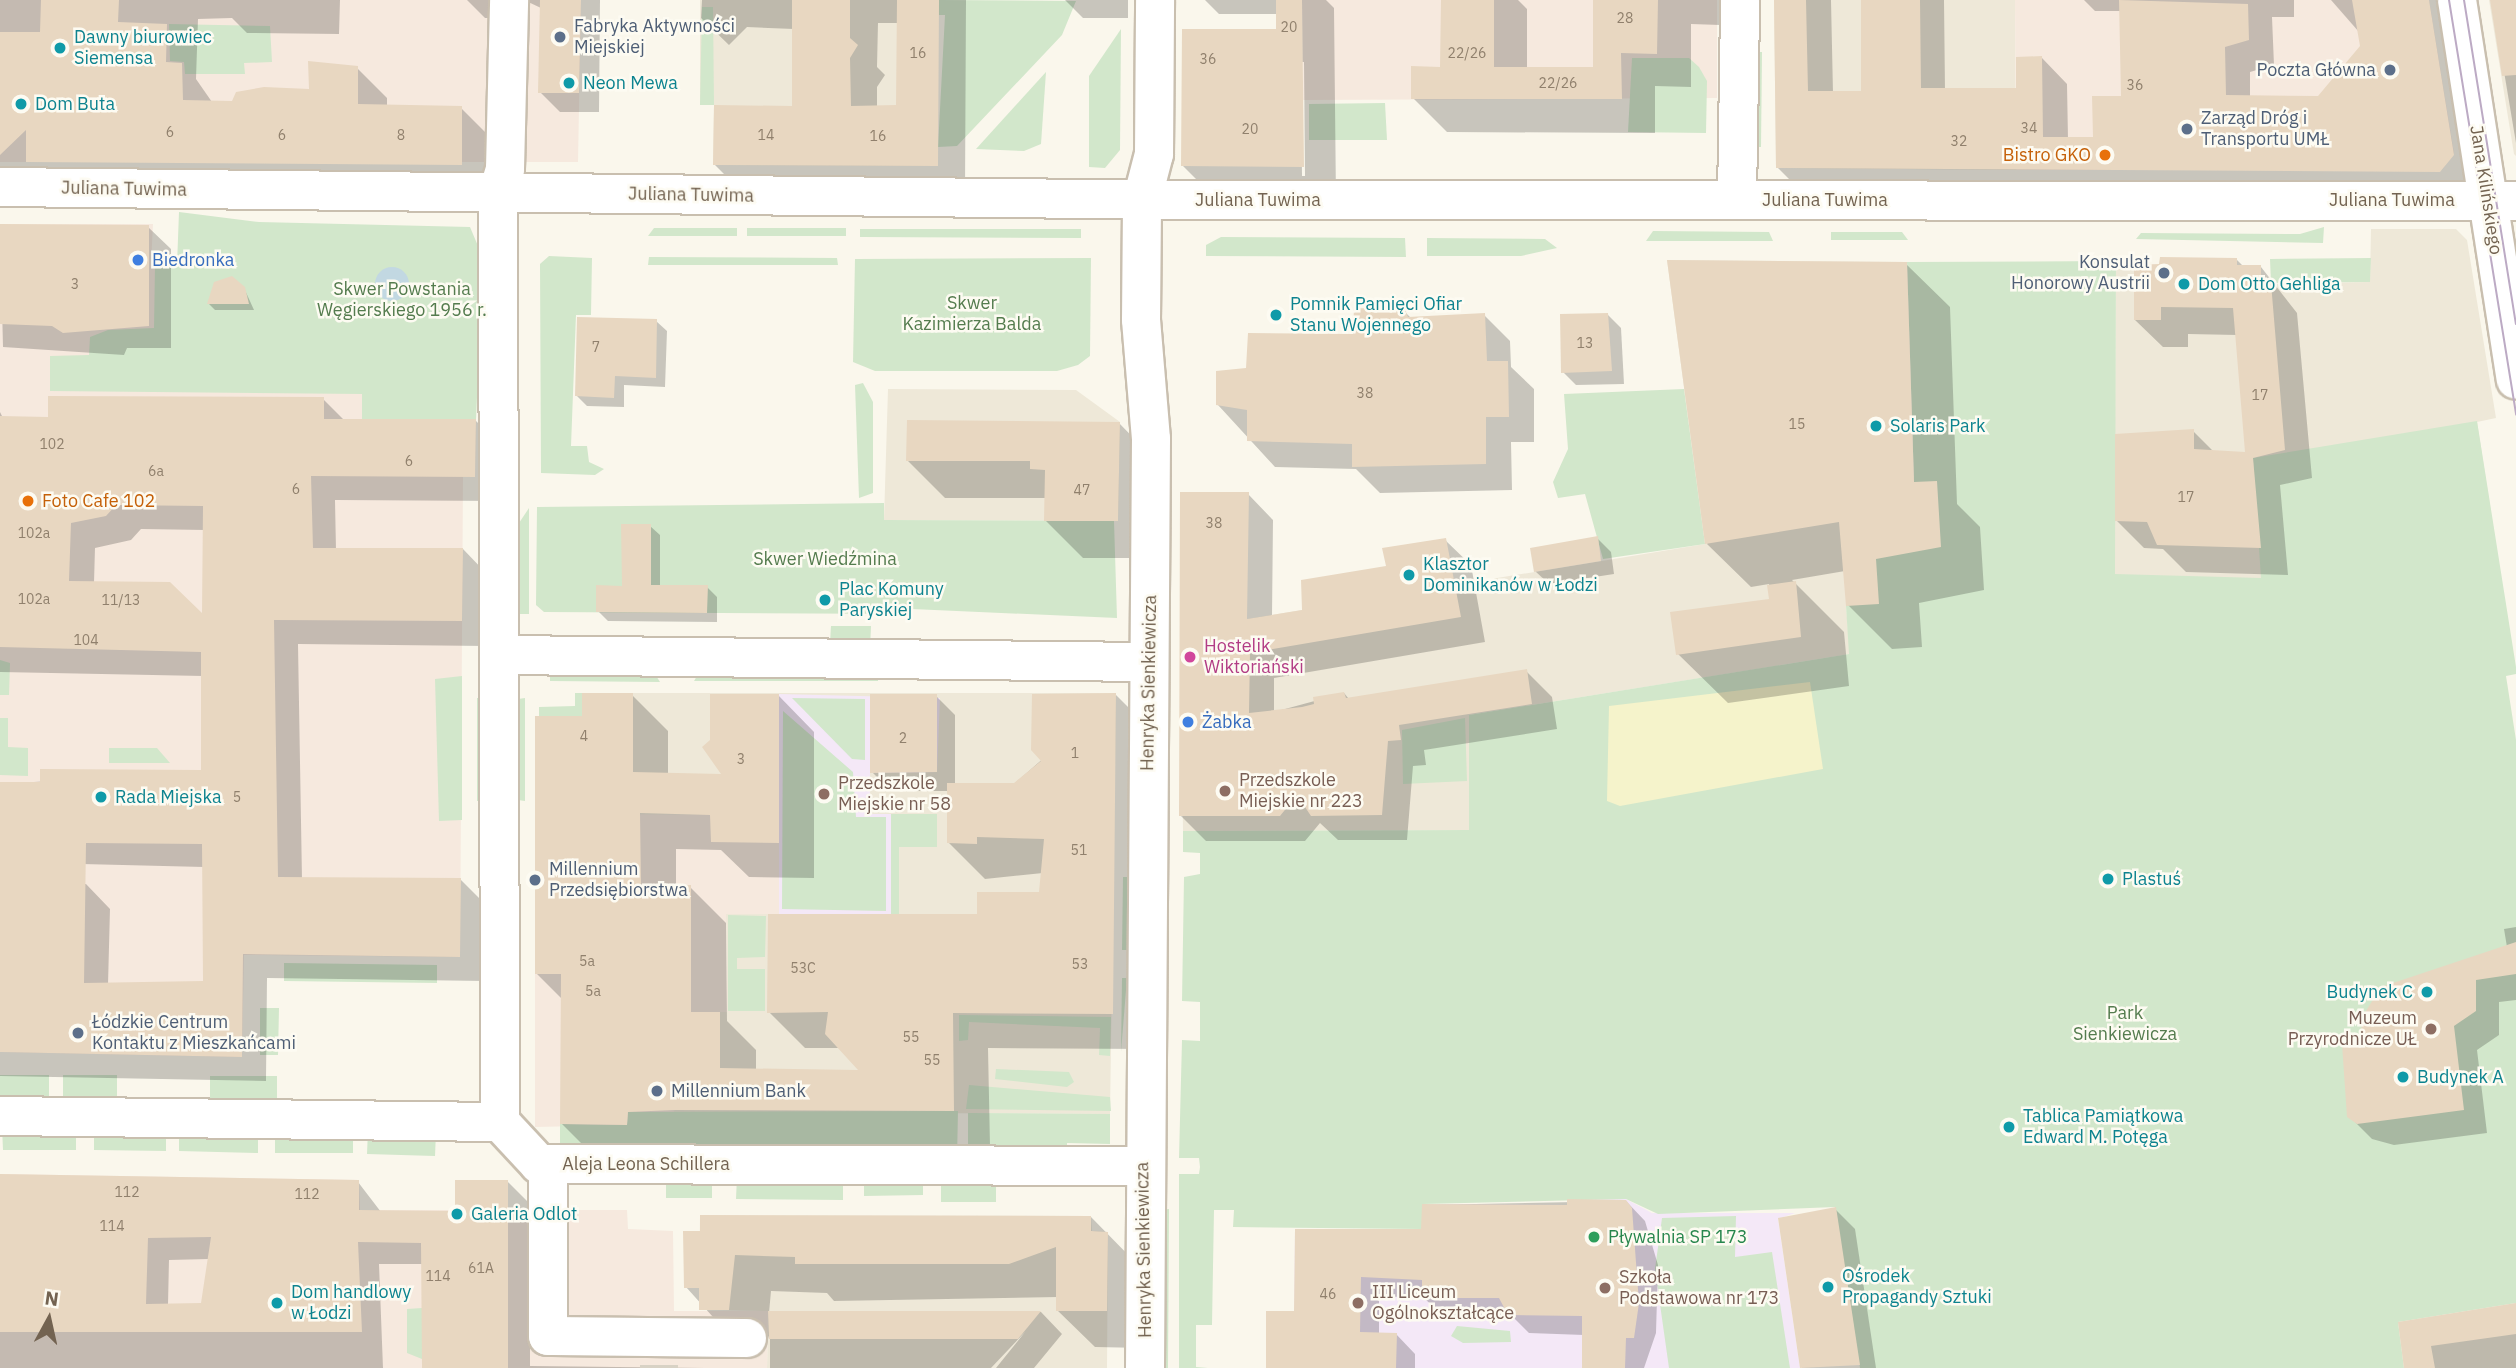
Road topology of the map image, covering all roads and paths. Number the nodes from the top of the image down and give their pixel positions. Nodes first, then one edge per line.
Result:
1 (509, 0) edge
2 (1155, 0) edge
3 (1740, 0) edge
4 (2457, 0) edge
5 (0, 187) edge
6 (498, 192) junction
7 (1142, 200) junction
8 (1737, 200) junction
9 (2502, 201) edge
10 (2516, 379) edge
11 (502, 655) junction
12 (1149, 662) junction
13 (0, 1116) edge
14 (500, 1122) junction
15 (548, 1164) junction
16 (1143, 1166) junction
17 (747, 1338) dead end
18 (1145, 1368) edge

1 - 6 street
2 - 7 street, Henryka Sienkiewicza
3 - 8 street
4 - 9 street, Jana Kilińskiego
5 - 6 street, Juliana Tuwima
6 - 7 street, Juliana Tuwima
6 - 11 street
7 - 8 street, Juliana Tuwima
7 - 12 street, Henryka Sienkiewicza
8 - 9 street, Juliana Tuwima
9 - 10 street, Jana Kilińskiego
11 - 12 street
11 - 14 street
12 - 16 street, Henryka Sienkiewicza
13 - 14 street
14 - 15 street, Aleja Leona Schillera
15 - 16 street, Aleja Leona Schillera
15 - 17 street
16 - 18 street, Henryka Sienkiewicza

